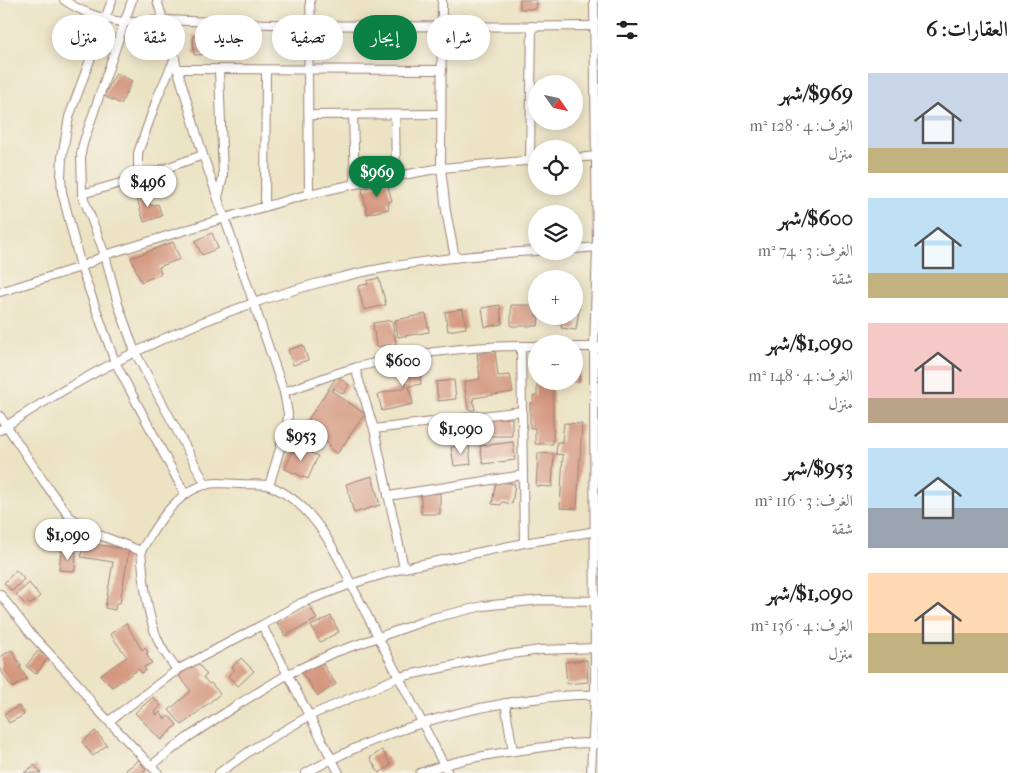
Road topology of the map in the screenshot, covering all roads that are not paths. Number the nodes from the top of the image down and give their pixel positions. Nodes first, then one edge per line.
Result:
1 (64, 0) edge
2 (112, 0) edge
3 (132, 0) edge
4 (157, 0) edge
5 (310, 0) edge
6 (442, 0) edge
7 (594, 0) edge
8 (97, 15) edge
9 (106, 15) edge
10 (162, 15) edge
11 (311, 15) edge
12 (442, 15) edge
13 (115, 20) edge
14 (185, 21) edge
15 (124, 22) junction
16 (272, 25) edge
17 (343, 25) edge
18 (427, 25) edge
19 (490, 26) edge
20 (532, 26) junction
21 (593, 26) junction
22 (596, 47) edge
23 (90, 60) edge
24 (174, 60) edge
25 (176, 60) edge
26 (309, 60) edge
27 (442, 60) edge
28 (178, 69) junction
29 (219, 70) junction
30 (442, 70) junction
31 (266, 71) junction
32 (308, 71) junction
33 (441, 114) junction
34 (309, 115) junction
35 (353, 115) junction
36 (395, 116) junction
37 (533, 140) edge
38 (203, 155) junction
39 (597, 156) edge
40 (583, 157) edge
41 (528, 160) edge
42 (441, 168) junction
43 (396, 175) junction
44 (138, 178) junction
45 (354, 184) junction
46 (82, 194) junction
47 (309, 194) junction
48 (218, 198) junction
49 (265, 208) junction
50 (225, 218) junction
51 (598, 247) edge
52 (583, 248) edge
53 (528, 252) edge
54 (105, 255) junction
55 (455, 258) junction
56 (81, 266) junction
57 (0, 292) edge
58 (252, 303) junction
59 (521, 346) junction
60 (528, 346) edge
61 (583, 347) edge
62 (596, 348) edge
63 (134, 352) junction
64 (115, 362) junction
65 (355, 368) junction
66 (284, 392) junction
67 (522, 410) junction
68 (0, 416) edge
69 (3, 428) edge
70 (374, 429) junction
71 (523, 475) junction
72 (206, 485) junction
73 (269, 486) junction
74 (185, 494) junction
75 (388, 496) junction
76 (596, 531) edge
77 (524, 543) junction
78 (141, 551) junction
79 (404, 568) junction
80 (351, 584) junction
81 (0, 594) edge
82 (596, 602) edge
83 (262, 625) junction
84 (378, 637) junction
85 (596, 648) edge
86 (177, 670) junction
87 (288, 674) junction
88 (400, 678) junction
89 (597, 695) edge
90 (505, 703) junction
91 (309, 716) junction
92 (108, 721) junction
93 (423, 722) junction
94 (595, 744) edge
95 (513, 751) junction
96 (332, 759) junction
97 (444, 764) junction
98 (152, 765) junction
99 (158, 773) edge
100 (219, 773) edge
101 (306, 773) edge
102 (339, 773) edge
103 (420, 773) edge
104 (448, 773) edge
105 (591, 773) edge

1 - 8 street
2 - 9 street
3 - 15 street
4 - 10 street
5 - 11 street
6 - 12 street
7 - 21 street
13 - 15 street
14 - 16 street
15 - 46 street
17 - 18 street
19 - 20 street
20 - 21 street
20 - 37 street
21 - 22 street
22 - 39 street
23 - 56 street
24 - 44 street
25 - 28 street
26 - 32 street
27 - 30 street
28 - 29 street
28 - 38 street
29 - 31 street
29 - 48 street
30 - 32 street
30 - 33 street
31 - 32 street
31 - 49 street
32 - 34 street
33 - 36 street
33 - 42 street
34 - 35 street
34 - 47 street
35 - 36 street
35 - 45 street
36 - 43 street
38 - 44 street
38 - 48 street
39 - 40 street
39 - 51 street
41 - 42 street
42 - 43 street
42 - 55 street
43 - 45 street
44 - 46 street
45 - 47 street
46 - 54 street
47 - 49 street
48 - 50 street
49 - 50 street
50 - 54 street
50 - 58 street
51 - 52 street
51 - 62 street
53 - 55 street
54 - 56 street
54 - 63 street
55 - 58 street
56 - 57 street
56 - 64 street
58 - 63 street
58 - 66 street
59 - 60 street
59 - 65 street
59 - 67 street
61 - 62 street
62 - 76 street
63 - 64 street
63 - 72 street
64 - 69 street
64 - 74 street
65 - 66 street
65 - 70 street
66 - 73 street
67 - 70 street
67 - 71 street
68 - 69 street
69 - 78 street
70 - 75 street
71 - 75 street
71 - 77 street
72 - 73 street
72 - 74 street
73 - 80 street
74 - 78 street
75 - 79 street
76 - 77 street
76 - 82 street
77 - 79 street
78 - 86 street
79 - 80 street
80 - 83 street
80 - 84 street
81 - 92 street
82 - 84 street
82 - 85 street
83 - 86 street
83 - 87 street
84 - 87 street
84 - 88 street
85 - 88 street
85 - 89 street
86 - 92 street
87 - 91 street
87 - 98 street
88 - 91 street
88 - 93 street
89 - 90 street
89 - 94 street
90 - 93 street
90 - 95 street
91 - 96 street
91 - 100 street
92 - 98 street
93 - 96 street
93 - 97 street
94 - 95 street
94 - 105 street
95 - 97 street
96 - 101 street
96 - 102 street
97 - 103 street
97 - 104 street
98 - 99 street

